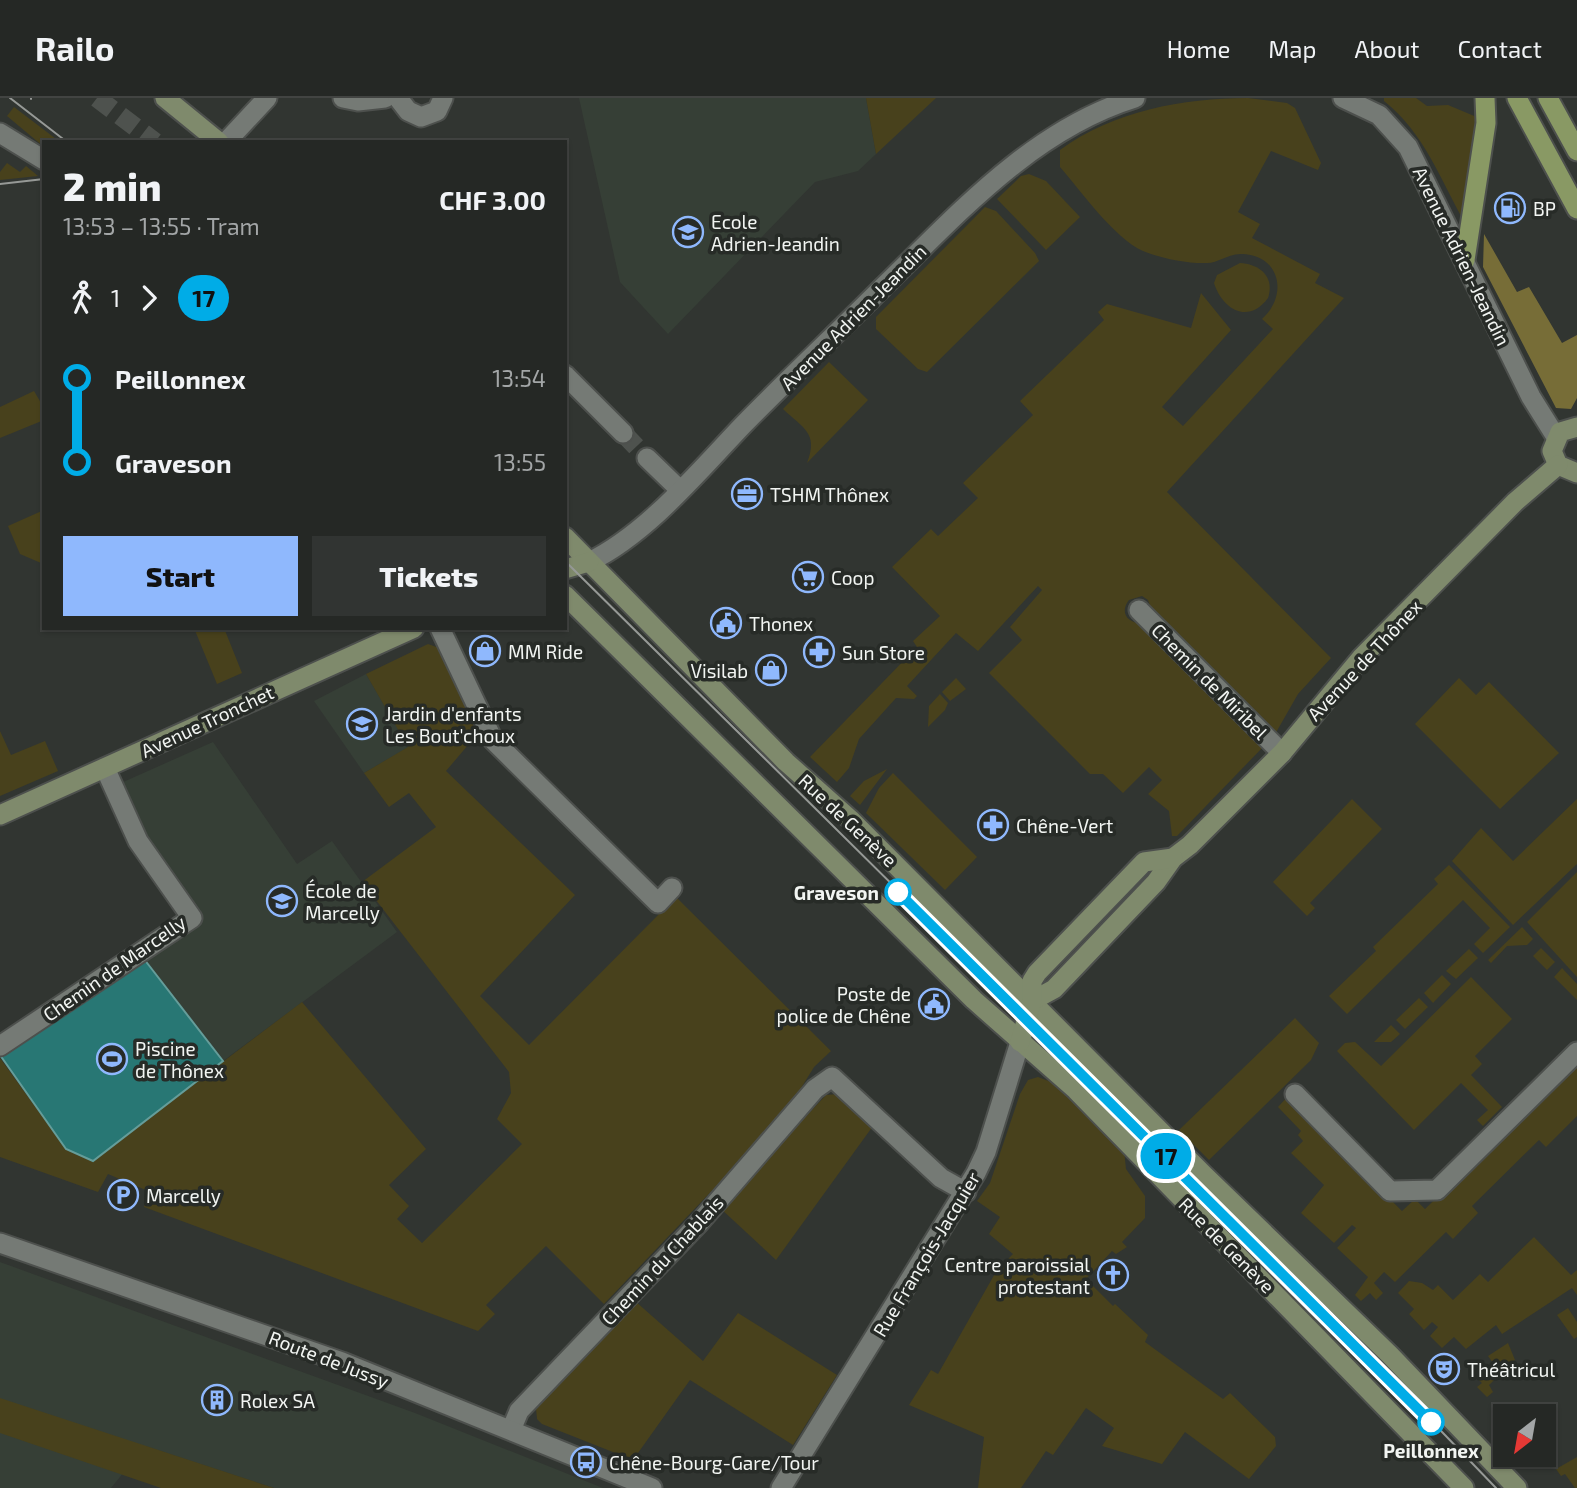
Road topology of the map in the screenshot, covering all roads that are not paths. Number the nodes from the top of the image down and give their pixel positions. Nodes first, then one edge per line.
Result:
1 (165, 98) edge
2 (267, 98) edge
3 (343, 98) edge
4 (385, 98) edge
5 (398, 98) edge
6 (443, 98) edge
7 (1135, 98) edge
8 (1343, 98) edge
9 (1485, 98) edge
10 (1517, 98) edge
11 (1549, 98) edge
12 (0, 119) edge
13 (0, 133) edge
14 (217, 140) edge
15 (228, 140) edge
16 (1577, 151) edge
17 (36, 155) edge
18 (1577, 209) edge
19 (1465, 260) junction
20 (567, 377) edge
21 (1577, 427) edge
22 (622, 433) tunnel mouth
23 (1556, 437) junction
24 (648, 458) tunnel mouth
25 (1558, 465) junction
26 (1577, 473) edge
27 (680, 490) junction
28 (567, 539) edge
29 (589, 562) junction
30 (567, 568) edge
31 (567, 597) edge
32 (1139, 610) dead end
33 (410, 630) edge
34 (441, 630) edge
35 (1282, 752) junction
36 (105, 768) junction
37 (0, 815) edge
38 (672, 888) dead end
39 (1032, 1001) junction
40 (1020, 1042) junction
41 (3, 1044) edge
42 (1577, 1052) edge
43 (1295, 1094) dead end
44 (966, 1192) junction
45 (0, 1243) edge
46 (511, 1430) junction
47 (653, 1488) edge
48 (780, 1488) edge
49 (1464, 1488) edge
50 (1517, 1488) edge

1 - 14 main road
2 - 15 street
3 - 4 street
5 - 6 street
7 - 27 street, Avenue Adrien-Jeandin
8 - 19 street, Avenue Adrien-Jeandin
9 - 19 main road
10 - 18 main road
11 - 16 main road
12 - 17 street
13 - 17 street
19 - 23 street, Avenue Adrien-Jeandin
20 - 22 street
21 - 23 main road
23 - 25 main road
24 - 27 street
25 - 26 main road
25 - 35 main road, Avenue de Thônex
27 - 29 street, Avenue Adrien-Jeandin
28 - 29 main road, Rue de Genève
29 - 30 main road
29 - 39 main road, Rue de Genève
31 - 40 main road, Rue de Genève
32 - 35 street, Chemin de Miribel
33 - 36 main road, Avenue Tronchet
34 - 38 street
35 - 39 main road, Avenue de Thônex
36 - 37 main road, Avenue Tronchet
36 - 41 street, Chemin de Marcelly
39 - 40 main road
39 - 50 main road, Rue de Genève
40 - 44 street, Rue François-Jacquier
40 - 49 main road, Rue de Genève
42 - 43 street
44 - 46 street, Chemin du Chablais
44 - 48 street, Rue François-Jacquier
45 - 46 street, Route de Jussy
46 - 47 street, Route de Jussy

